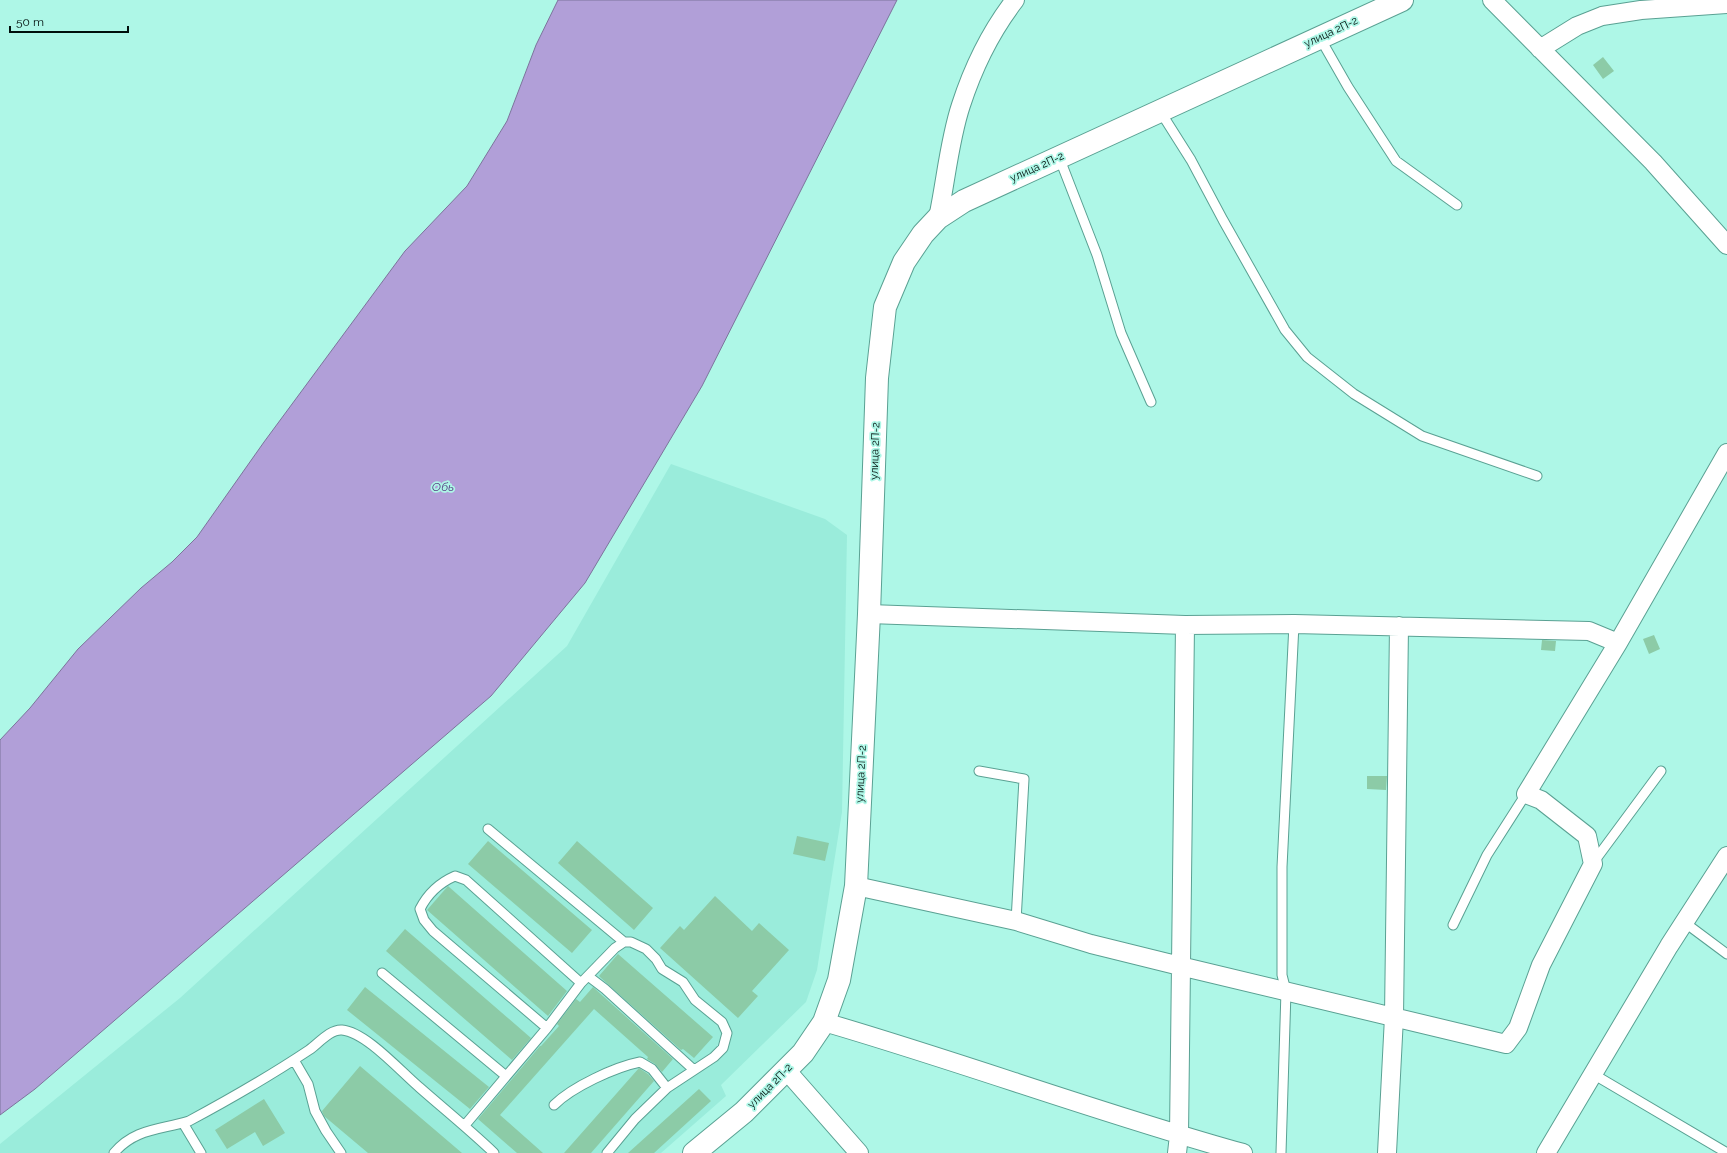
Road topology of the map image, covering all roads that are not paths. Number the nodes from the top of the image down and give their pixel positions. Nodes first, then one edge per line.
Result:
1 (1015, 0) edge
2 (1402, 0) edge
3 (1492, 0) edge
4 (1727, 4) edge
5 (1320, 38) junction
6 (1540, 49) junction
7 (1160, 111) junction
8 (1059, 157) junction
9 (1457, 205) dead end
10 (938, 218) junction
11 (1727, 245) edge
12 (1151, 402) dead end
13 (1727, 453) edge
14 (1537, 476) dead end
15 (869, 614) junction
16 (1294, 624) junction
17 (1184, 625) junction
18 (1399, 626) junction
19 (1618, 643) junction
20 (979, 771) dead end
21 (1661, 771) dead end
22 (1526, 794) junction
23 (488, 828) dead end
24 (1727, 856) edge
25 (1592, 864) junction
26 (856, 886) junction
27 (1016, 921) junction
28 (1684, 922) junction
29 (1453, 926) dead end
30 (624, 942) junction
31 (1727, 954) edge
32 (1180, 966) junction
33 (382, 973) dead end
34 (588, 976) junction
35 (581, 983) junction
36 (1286, 991) junction
37 (1394, 1017) junction
38 (824, 1022) junction
39 (547, 1028) junction
40 (294, 1060) junction
41 (694, 1070) junction
42 (787, 1071) junction
43 (1593, 1074) junction
44 (506, 1076) junction
45 (667, 1088) junction
46 (554, 1105) dead end
47 (183, 1123) junction
48 (465, 1125) junction
49 (1179, 1135) junction
50 (114, 1153) edge
51 (201, 1153) edge
52 (341, 1153) edge
53 (494, 1153) edge
54 (607, 1153) edge
55 (694, 1153) edge
56 (859, 1153) edge
57 (1177, 1153) edge
58 (1243, 1153) edge
59 (1281, 1153) edge
60 (1387, 1153) edge
61 (1546, 1153) edge
62 (1727, 1153) edge

1 - 10 street
2 - 5 main road, улица 2П-2
3 - 6 street
4 - 6 street
5 - 7 main road, улица 2П-2
5 - 9 lane
6 - 11 street
7 - 8 main road, улица 2П-2
7 - 14 lane
8 - 10 main road, улица 2П-2
8 - 12 lane
10 - 15 main road, улица 2П-2
13 - 19 street
15 - 17 street
15 - 26 main road, улица 2П-2
16 - 17 street
16 - 18 street
16 - 36 lane
17 - 32 street
18 - 19 street
18 - 37 street
19 - 22 street
20 - 27 lane
21 - 25 lane
22 - 25 street
22 - 29 lane
23 - 30 lane
24 - 28 street
25 - 37 street
26 - 27 street
26 - 38 main road, улица 2П-2
27 - 32 street
28 - 31 lane
28 - 43 street
30 - 34 lane
30 - 41 lane
32 - 36 street
32 - 49 street
33 - 44 lane
34 - 35 lane
34 - 41 lane
35 - 39 lane
35 - 39 lane
36 - 37 street
36 - 59 lane
37 - 60 street
38 - 42 main road, улица 2П-2
38 - 49 street
39 - 44 lane
40 - 47 lane
40 - 48 lane
40 - 52 lane
41 - 45 lane
42 - 55 main road, улица 2П-2
42 - 56 street
43 - 61 street
43 - 62 lane
44 - 48 lane
45 - 46 lane
45 - 54 lane
47 - 50 lane
47 - 51 lane
48 - 53 lane
49 - 57 street
49 - 58 street

